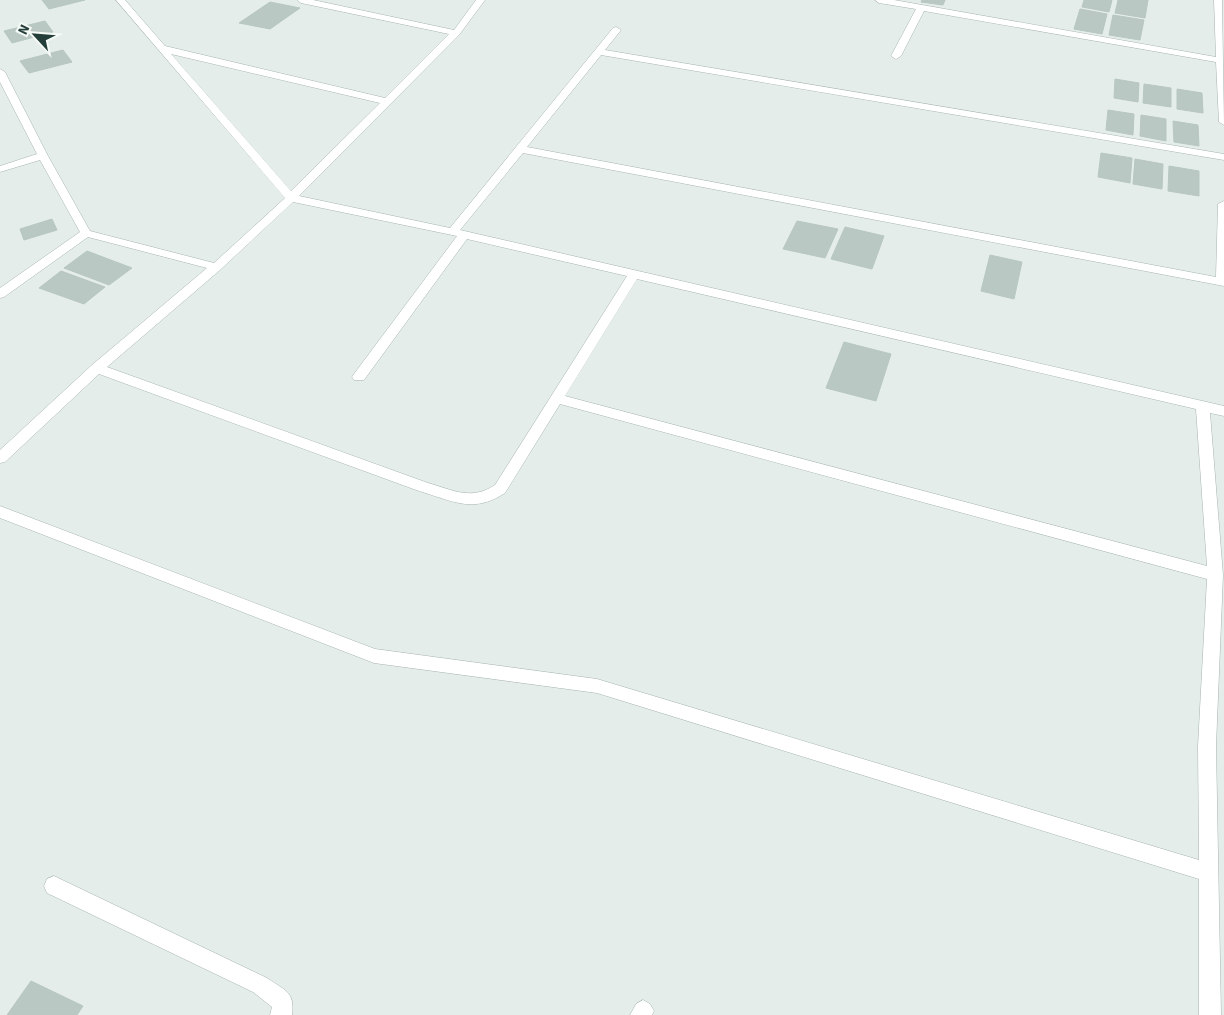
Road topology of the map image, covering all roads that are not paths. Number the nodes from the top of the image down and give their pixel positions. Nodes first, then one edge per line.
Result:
1 (120, 0) edge
2 (300, 0) edge
3 (481, 0) edge
4 (879, 0) edge
5 (1218, 0) edge
6 (921, 8) junction
7 (616, 30) dead end
8 (456, 33) junction
9 (164, 49) junction
10 (598, 52) junction
11 (896, 56) dead end
12 (1223, 60) edge
13 (0, 72) edge
14 (388, 102) junction
15 (1224, 122) edge
16 (520, 148) junction
17 (43, 156) junction
18 (1224, 157) edge
19 (0, 169) edge
20 (291, 198) junction
21 (1224, 204) edge
22 (86, 233) junction
23 (458, 234) junction
24 (216, 267) junction
25 (633, 276) junction
26 (1223, 282) edge
27 (0, 294) edge
28 (97, 368) junction
29 (359, 377) dead end
30 (557, 398) junction
31 (1204, 407) junction
32 (1224, 412) edge
33 (0, 458) edge
34 (0, 512) edge
35 (1216, 575) junction
36 (1208, 872) junction
37 (54, 886) dead end
38 (281, 1015) edge
39 (1210, 1015) edge

1 - 9 street
2 - 8 street
3 - 8 street
4 - 6 street
5 - 12 street
6 - 11 street
6 - 12 street
7 - 10 street
8 - 14 street
9 - 14 street
9 - 20 street
10 - 16 street
10 - 18 street
12 - 15 street
13 - 17 street
14 - 20 street
16 - 23 street
16 - 26 street
17 - 19 street
17 - 22 street
20 - 23 street
20 - 24 street
21 - 26 street
22 - 24 street
22 - 27 street
23 - 25 street
23 - 29 street
24 - 28 street
25 - 30 street
25 - 31 street
28 - 30 street
28 - 33 street
30 - 35 street
31 - 32 street
31 - 35 street
34 - 36 street
35 - 36 street
36 - 39 street
37 - 38 street

